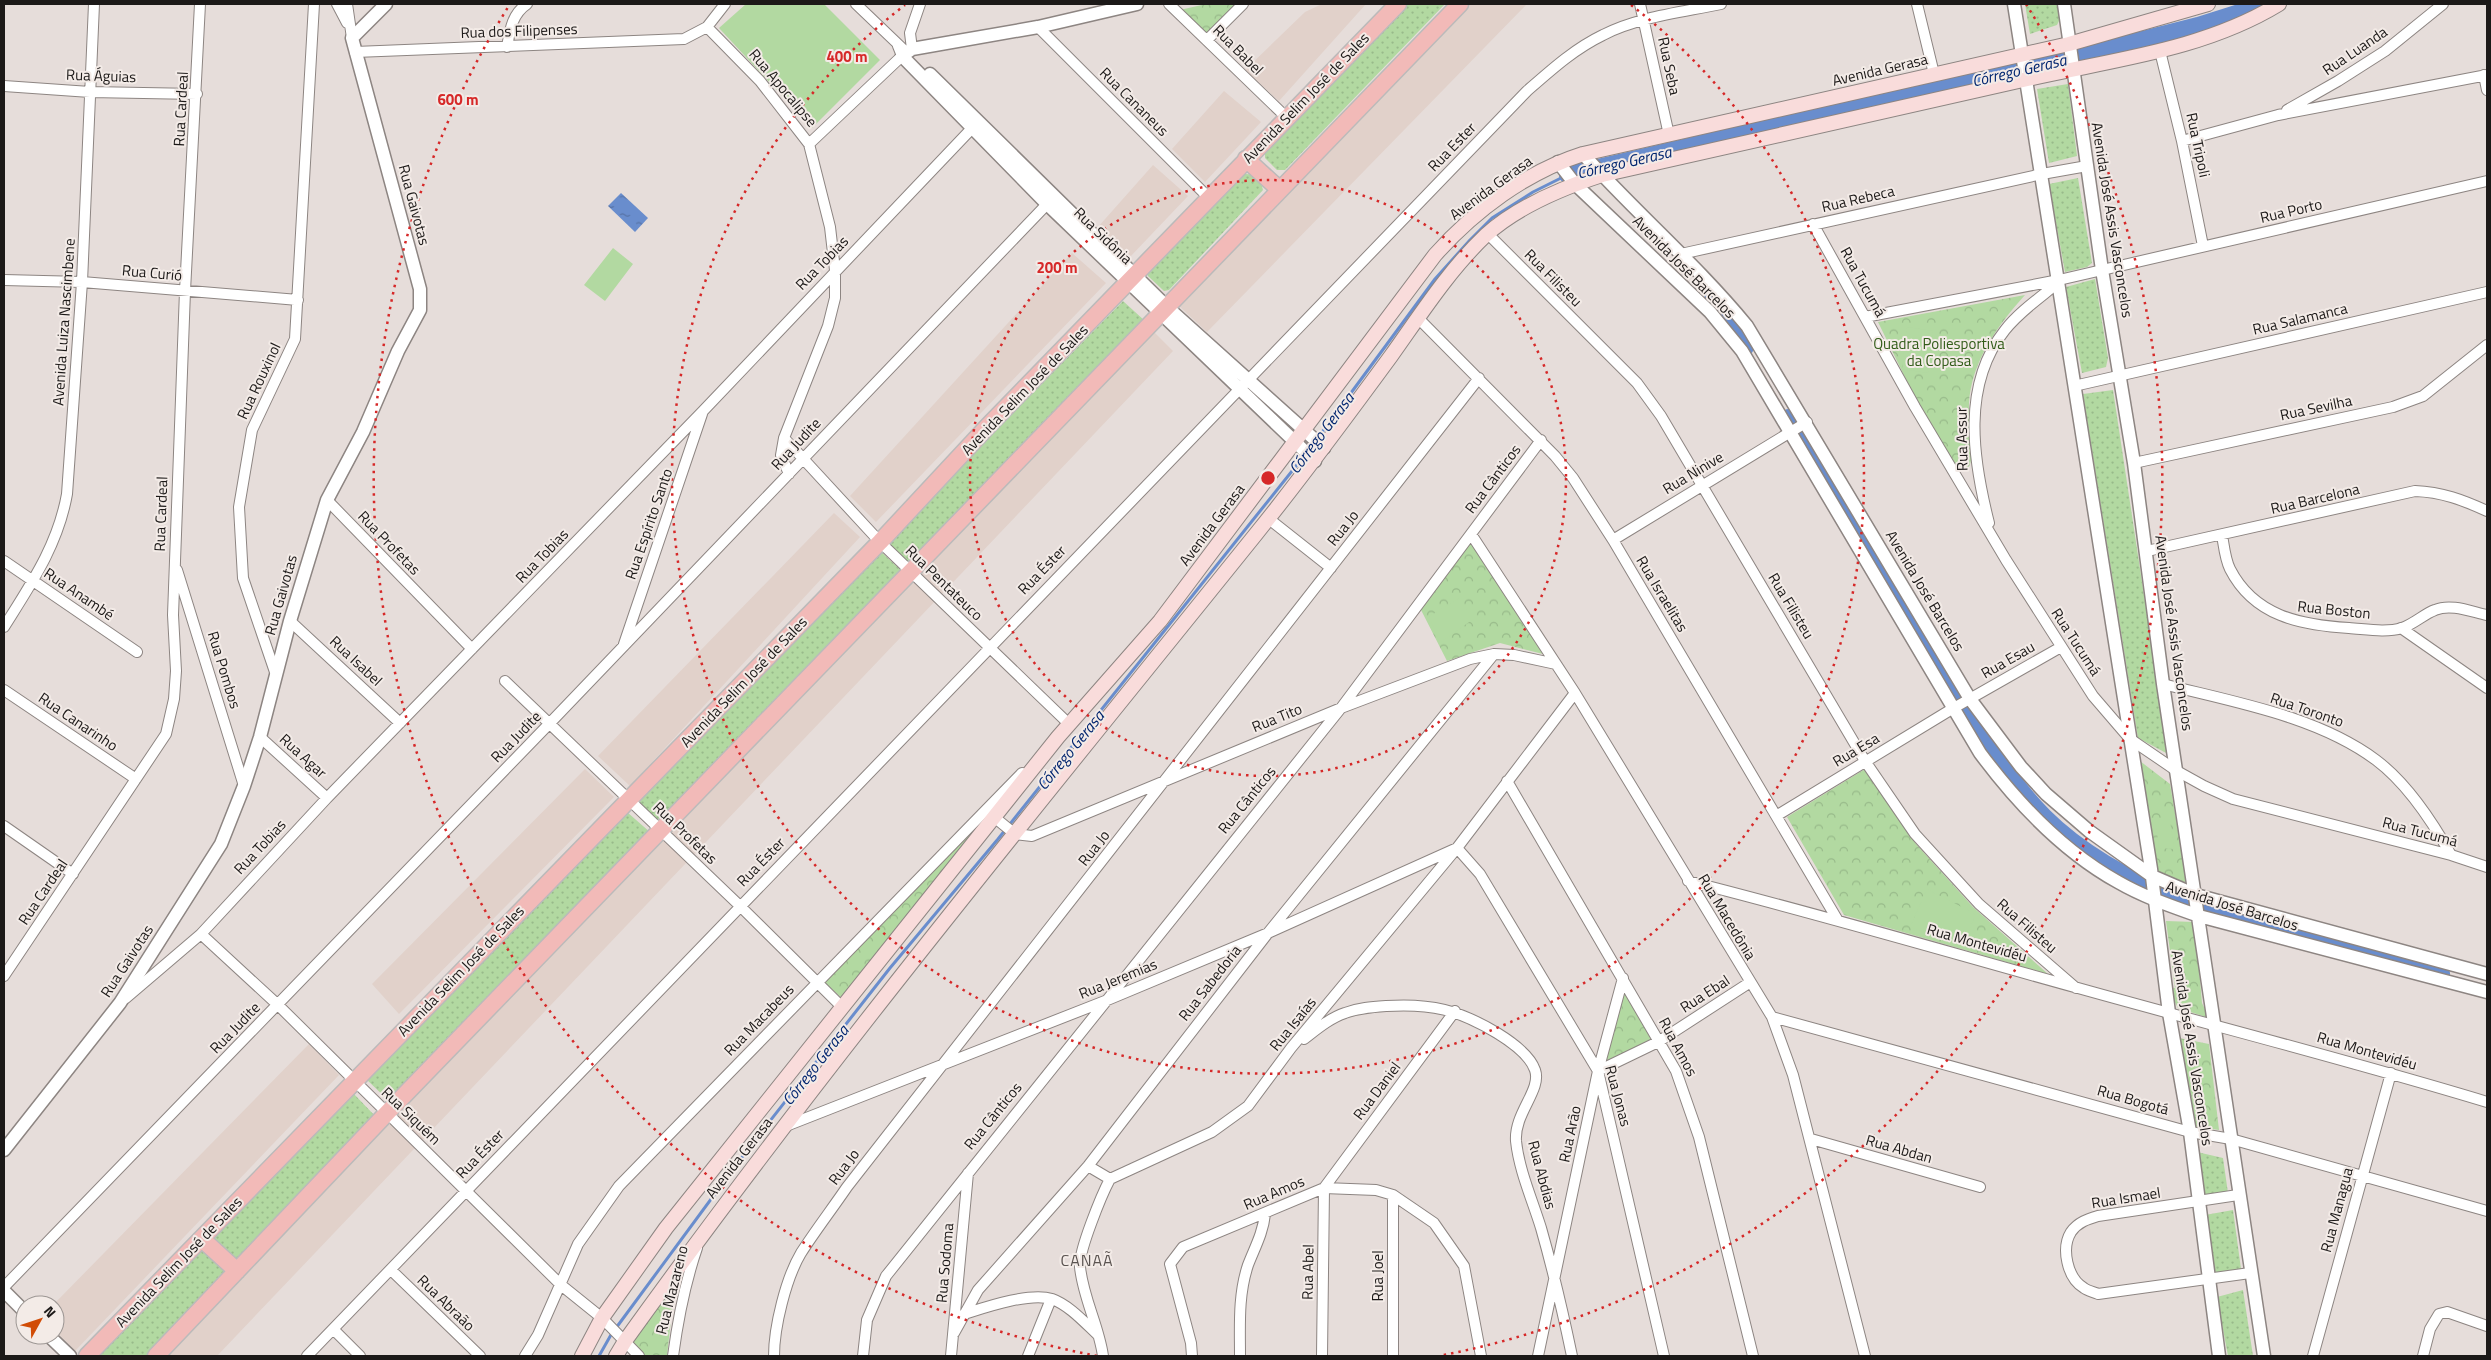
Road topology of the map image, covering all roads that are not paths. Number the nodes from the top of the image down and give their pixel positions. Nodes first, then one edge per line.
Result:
1 (94, 4) edge
2 (200, 4) edge
3 (314, 4) edge
4 (337, 4) edge
5 (347, 4) edge
6 (386, 4) edge
7 (527, 4) edge
8 (725, 4) edge
9 (856, 4) edge
10 (920, 4) edge
11 (1137, 4) edge
12 (1169, 4) edge
13 (1242, 4) edge
14 (1398, 4) edge
15 (1460, 4) edge
16 (1640, 4) edge
17 (1721, 4) edge
18 (1917, 4) edge
19 (2014, 4) edge
20 (2064, 4) edge
21 (2208, 4) edge
22 (2279, 4) edge
23 (2442, 4) edge
24 (1644, 21) junction
25 (707, 27) junction
26 (1038, 27) junction
27 (352, 34) junction
28 (1207, 40) junction
29 (507, 47) junction
30 (905, 50) junction
31 (2160, 51) junction
32 (355, 52) junction
33 (2071, 56) junction
34 (2023, 67) junction
35 (1934, 74) junction
36 (2486, 75) edge
37 (4, 86) edge
38 (2487, 90) edge
39 (90, 92) junction
40 (197, 94) junction
41 (2278, 115) junction
42 (1286, 118) junction
43 (975, 125) junction
44 (1669, 135) junction
45 (2182, 141) junction
46 (809, 144) junction
47 (1246, 158) junction
48 (2087, 166) junction
49 (1594, 167) junction
50 (2042, 174) junction
51 (1568, 175) junction
52 (2487, 181) edge
53 (1280, 190) junction
54 (1209, 198) junction
55 (1050, 201) junction
56 (1813, 224) junction
57 (1488, 234) junction
58 (2203, 246) junction
59 (1680, 254) junction
60 (835, 270) junction
61 (2102, 270) junction
62 (1132, 279) junction
63 (4, 280) edge
64 (2059, 281) junction
65 (82, 282) junction
66 (185, 291) junction
67 (2487, 292) edge
68 (298, 300) junction
69 (1163, 310) junction
70 (1865, 317) junction
71 (1418, 318) junction
72 (2486, 348) edge
73 (2120, 376) junction
74 (1478, 378) junction
75 (1242, 385) junction
76 (2074, 386) junction
77 (703, 411) junction
78 (1798, 427) junction
79 (1305, 432) junction
80 (784, 438) junction
81 (1541, 440) junction
82 (1322, 446) junction
83 (1304, 451) junction
84 (802, 460) junction
85 (2134, 463) junction
86 (789, 474) junction
87 (1978, 478) junction
88 (1961, 481) junction
89 (1702, 484) junction
90 (327, 500) junction
91 (2487, 511) edge
92 (1269, 519) junction
93 (1471, 534) junction
94 (1992, 535) junction
95 (2222, 535) junction
96 (1613, 540) junction
97 (880, 542) junction
98 (2147, 552) junction
99 (4, 561) edge
100 (174, 563) junction
101 (1331, 568) junction
102 (912, 572) junction
103 (34, 581) junction
104 (2487, 615) edge
105 (290, 620) junction
106 (4, 627) edge
107 (2401, 628) junction
108 (622, 647) junction
109 (2061, 647) junction
110 (988, 648) junction
111 (472, 649) junction
112 (137, 652) dead end
113 (1494, 654) junction
114 (1556, 664) junction
115 (276, 675) junction
116 (505, 681) dead end
117 (2163, 684) junction
118 (2487, 688) edge
119 (4, 690) edge
120 (1575, 693) junction
121 (1962, 704) junction
122 (1341, 708) junction
123 (400, 723) junction
124 (549, 724) junction
125 (1069, 724) junction
126 (260, 737) junction
127 (1058, 737) junction
128 (2130, 739) junction
129 (1865, 761) junction
130 (2177, 771) junction
131 (1168, 778) junction
132 (136, 779) junction
133 (1507, 781) junction
134 (244, 786) junction
135 (327, 798) junction
136 (628, 800) junction
137 (1776, 816) junction
138 (996, 818) junction
139 (4, 826) edge
140 (660, 832) junction
141 (1013, 832) junction
142 (1457, 848) junction
143 (2451, 855) junction
144 (2487, 867) edge
145 (73, 874) junction
146 (1688, 881) junction
147 (2153, 888) junction
148 (2197, 905) junction
149 (740, 906) junction
150 (1837, 919) junction
151 (1268, 933) junction
152 (201, 934) junction
153 (4, 956) edge
154 (13, 963) junction
155 (2487, 974) edge
156 (4, 976) edge
157 (1623, 978) junction
158 (816, 982) junction
159 (1749, 983) junction
160 (2076, 988) junction
161 (2487, 992) edge
162 (1105, 1001) junction
163 (120, 1003) junction
164 (278, 1005) junction
165 (843, 1008) junction
166 (1455, 1011) junction
167 (2169, 1012) junction
168 (1772, 1017) junction
169 (2214, 1024) junction
170 (1658, 1042) junction
171 (1291, 1048) junction
172 (942, 1063) junction
173 (1598, 1071) junction
174 (2391, 1073) junction
175 (354, 1080) junction
176 (2487, 1102) edge
177 (387, 1114) junction
178 (784, 1126) junction
179 (2190, 1132) junction
180 (1811, 1139) junction
181 (2231, 1139) junction
182 (4, 1150) edge
183 (1088, 1166) junction
184 (968, 1172) junction
185 (2361, 1177) junction
186 (1110, 1179) junction
187 (1980, 1187) dead end
188 (1324, 1188) junction
189 (466, 1189) junction
190 (1393, 1195) junction
191 (2238, 1195) junction
192 (2198, 1202) junction
193 (2487, 1211) edge
194 (1265, 1214) junction
195 (703, 1232) junction
196 (202, 1239) junction
197 (391, 1270) junction
198 (237, 1271) junction
199 (2250, 1273) junction
200 (1556, 1278) junction
201 (2208, 1278) junction
202 (561, 1285) junction
203 (4, 1287) edge
204 (4, 1291) edge
205 (1051, 1299) junction
206 (15, 1302) edge
207 (964, 1314) junction
208 (604, 1321) junction
209 (2487, 1326) edge
210 (333, 1329) junction
211 (954, 1333) junction
212 (1100, 1337) junction
213 (622, 1338) junction
214 (58, 1345) edge
215 (775, 1355) edge
216 (70, 1356) edge
217 (87, 1356) edge
218 (156, 1356) edge
219 (307, 1356) edge
220 (360, 1356) edge
221 (480, 1356) edge
222 (526, 1356) edge
223 (582, 1356) edge
224 (616, 1356) edge
225 (639, 1356) edge
226 (673, 1356) edge
227 (863, 1356) edge
228 (951, 1356) edge
229 (1028, 1356) edge
230 (1103, 1356) edge
231 (1192, 1356) edge
232 (1240, 1356) edge
233 (1322, 1356) edge
234 (1393, 1356) edge
235 (1481, 1356) edge
236 (1538, 1356) edge
237 (1572, 1356) edge
238 (1664, 1356) edge
239 (1753, 1356) edge
240 (1865, 1356) edge
241 (2219, 1356) edge
242 (2264, 1356) edge
243 (2313, 1356) edge
244 (2423, 1356) edge

1 - 39 street, Avenida Luiza Nascimbene
2 - 40 street, Rua Cardeal
3 - 68 street, Rua Rouxinol
4 - 27 street
5 - 27 street, Rua Gaivotas
6 - 27 street
7 - 29 street
8 - 25 street
9 - 30 street, Rua Sidônia
10 - 30 street
11 - 26 street
12 - 28 street, Rua Babel
13 - 28 street
14 - 42 main road, Avenida Selim José de Sales
15 - 53 main road
16 - 24 street, Rua Seba
17 - 24 street, Rua Ester
18 - 35 street
19 - 34 street, Avenida José Assis Vasconcelos
20 - 33 street, Avenida José Assis Vasconcelos
21 - 33 main road, Avenida Gerasa
22 - 31 main road, Avenida Gerasa
23 - 41 street, Rua Luanda
24 - 44 street, Rua Seba
24 - 75 street, Rua Ester
25 - 29 street, Rua dos Filipenses
25 - 46 street, Rua Apocalipse
26 - 30 street
26 - 54 street, Rua Cananeus
27 - 32 street, Rua Gaivotas
28 - 42 street, Rua Babel
29 - 32 street, Rua dos Filipenses
30 - 43 street, Rua Sidônia
30 - 46 street
31 - 33 main road, Avenida Gerasa
31 - 45 street, Rua Tripoli
32 - 90 street, Rua Gaivotas
33 - 34 main road, Avenida Gerasa
33 - 34 main road, Avenida Gerasa
33 - 48 street, Avenida José Assis Vasconcelos
34 - 35 main road, Avenida Gerasa
34 - 49 main road, Avenida Gerasa
34 - 50 street, Avenida José Assis Vasconcelos
35 - 44 main road, Avenida Gerasa
36 - 38 street
36 - 41 street
37 - 39 street, Rua Águias
39 - 40 street, Rua Águias
39 - 65 street, Avenida Luiza Nascimbene
40 - 66 street, Rua Cardeal
41 - 45 street
42 - 47 main road, Avenida Selim José de Sales
43 - 55 street, Rua Sidônia
43 - 60 street, Rua Tobias
44 - 49 main road, Avenida Gerasa
45 - 58 street, Rua Tripoli
46 - 60 street, Rua Apocalipse
47 - 53 main road
47 - 54 main road, Avenida Selim José de Sales
48 - 50 street, Rua Rebeca
48 - 61 street, Avenida José Assis Vasconcelos
49 - 51 main road, Avenida Gerasa
49 - 51 main road
49 - 59 street, Avenida José Barcelos
50 - 56 street, Rua Rebeca
50 - 64 street, Avenida José Assis Vasconcelos
51 - 57 main road, Avenida Gerasa
51 - 78 street, Avenida José Barcelos
51 - 79 main road, Avenida Gerasa
52 - 58 street, Rua Porto
53 - 69 main road
54 - 62 main road, Avenida Selim José de Sales
55 - 62 street, Rua Sidônia
55 - 84 street, Rua Judite
56 - 59 street, Rua Rebeca
56 - 70 street, Rua Tucumá
57 - 71 main road, Avenida Gerasa
57 - 89 street, Rua Filisteu
58 - 61 street, Rua Porto
59 - 78 street, Avenida José Barcelos
60 - 77 street, Rua Tobias
60 - 80 street, Rua Apocalipse
61 - 64 street, Rua Porto
61 - 73 street, Avenida José Assis Vasconcelos
62 - 69 street, Rua Sidônia
62 - 97 main road, Avenida Selim José de Sales
63 - 65 street, Rua Curió
64 - 70 street
64 - 76 street, Avenida José Assis Vasconcelos
64 - 87 street, Rua Assur
65 - 66 street, Rua Curió
65 - 103 street, Avenida Luiza Nascimbene
66 - 68 street, Rua Curió
66 - 100 street, Rua Cardeal
67 - 73 street, Rua Salamanca
68 - 115 street, Rua Rouxinol
69 - 75 street, Rua Sidônia
69 - 102 main road
70 - 88 street, Rua Tucumá
71 - 74 street, Rua Israelitas
71 - 82 main road, Avenida Gerasa
72 - 85 street, Rua Sevilha
73 - 76 street
73 - 85 street, Avenida José Assis Vasconcelos
74 - 81 street, Rua Israelitas
74 - 101 street, Rua Jo
75 - 79 street, Rua Sidônia
75 - 83 street, Rua Sidônia
75 - 110 street, Rua Éster
76 - 128 street, Avenida José Assis Vasconcelos
77 - 108 street, Rua Espírito Santo
77 - 111 street, Rua Tobias
78 - 89 street, Rua Ninive
78 - 121 street, Avenida José Barcelos
78 - 121 street, Avenida José Barcelos
79 - 82 street, Rua Sidônia
79 - 83 main road, Avenida Gerasa
80 - 84 street
80 - 86 street, Rua Apocalipse
81 - 93 street, Rua Cânticos
81 - 96 street, Rua Israelitas
82 - 83 main road, Avenida Gerasa
83 - 92 main road, Avenida Gerasa
83 - 125 main road, Avenida Gerasa
84 - 86 street, Rua Judite
84 - 97 street, Rua Pentateuco
85 - 98 street, Avenida José Assis Vasconcelos
86 - 108 street, Rua Judite
87 - 88 street
87 - 94 street, Rua Assur
88 - 94 street, Rua Tucumá
89 - 96 street, Rua Ninive
89 - 129 street, Rua Filisteu
90 - 105 street, Rua Gaivotas
90 - 111 street, Rua Profetas
91 - 95 street, Rua Barcelona
92 - 101 street
92 - 141 main road, Avenida Gerasa
93 - 114 street, Rua Macedônia
93 - 122 street, Rua Cânticos
94 - 109 street, Rua Tucumá
95 - 98 street, Rua Barcelona
95 - 107 street, Rua Boston
96 - 137 street, Rua Israelitas
97 - 102 street, Rua Pentateuco
97 - 136 main road, Avenida Selim José de Sales
98 - 117 street, Avenida José Assis Vasconcelos
99 - 103 street, Rua Anambé
100 - 132 street, Rua Cardeal
100 - 134 street, Rua Pombos
101 - 131 street, Rua Jo
102 - 110 street, Rua Pentateuco
102 - 140 main road
103 - 106 street, Avenida Luiza Nascimbene
103 - 112 street, Rua Anambé
104 - 107 street, Rua Boston
105 - 115 street, Rua Gaivotas
105 - 123 street, Rua Isabel
107 - 118 street
108 - 124 street, Rua Judite
109 - 121 street, Rua Esau
109 - 128 street, Rua Tucumá
110 - 125 street, Rua Pentateuco
110 - 149 street, Rua Éster
111 - 123 street, Rua Tobias
113 - 114 street, Rua Tito
113 - 122 street, Rua Tito
113 - 151 street, Rua Sabedoria
114 - 120 street, Rua Macedônia
115 - 126 street, Rua Gaivotas
116 - 124 street, Rua Profetas
117 - 130 street, Avenida José Assis Vasconcelos
117 - 143 street, Rua Toronto
119 - 132 street, Rua Canarinho
120 - 133 street, Rua Isaías
120 - 146 street, Rua Macedônia
121 - 129 street, Rua Esa
121 - 147 street, Avenida José Barcelos
121 - 147 street, Avenida José Barcelos
122 - 131 street, Rua Tito
122 - 162 street, Rua Cânticos
123 - 135 street, Rua Tobias
124 - 136 street, Rua Profetas
124 - 164 street, Rua Judite
125 - 127 main road, Avenida Gerasa
126 - 134 street, Rua Gaivotas
126 - 135 street, Rua Agar
127 - 138 main road, Avenida Gerasa
127 - 158 street, Rua Macabeus
128 - 130 street, Rua Tucumá
128 - 147 street, Avenida José Assis Vasconcelos
129 - 137 street, Rua Esa
129 - 160 street, Rua Filisteu
130 - 143 street, Rua Tucumá
130 - 148 street, Avenida José Assis Vasconcelos
131 - 141 street, Rua Tito
131 - 172 street, Rua Jo
132 - 145 street, Rua Cardeal
133 - 142 street, Rua Isaías
133 - 157 street, Rua Amos
134 - 163 street, Rua Gaivotas
135 - 152 street, Rua Tobias
136 - 140 street, Rua Profetas
136 - 175 main road, Avenida Selim José de Sales
137 - 150 street, Rua Israelitas
138 - 141 street
138 - 165 main road, Avenida Gerasa
139 - 145 street
140 - 149 street, Rua Profetas
140 - 177 main road
141 - 178 main road, Avenida Gerasa
142 - 151 street, Rua Jeremias
142 - 171 street, Rua Isaías
142 - 173 street, Rua Jonas
143 - 144 street, Rua Tucumá
145 - 154 street, Rua Cardeal
146 - 150 street, Rua Montevidéu
146 - 159 street, Rua Macedônia
147 - 148 street, Avenida José Barcelos
147 - 148 street, Avenida José Barcelos
147 - 167 street, Avenida José Assis Vasconcelos
148 - 155 street, Avenida José Barcelos
148 - 161 street, Avenida José Barcelos
148 - 169 street, Avenida José Assis Vasconcelos
149 - 158 street, Rua Profetas
149 - 189 street, Rua Éster
150 - 160 street, Rua Montevidéu
151 - 162 street, Rua Jeremias
151 - 183 street, Rua Sabedoria
152 - 163 street, Rua Tobias
152 - 164 street, Rua Siquém
153 - 154 street
154 - 156 street, Rua Cardeal
157 - 170 street, Rua Amos
157 - 173 street, Rua Arão
158 - 165 street, Rua Profetas
158 - 202 street, Rua Macabeus
159 - 168 street, Rua Macedônia
159 - 170 street, Rua Ebal
160 - 167 street, Rua Montevidéu
162 - 172 street, Rua Jeremias
162 - 184 street, Rua Cânticos
163 - 182 street, Rua Gaivotas
164 - 175 street, Rua Siquém
164 - 203 street, Rua Judite
165 - 208 main road, Avenida Gerasa
166 - 171 street, Rua Abdias
166 - 188 street, Rua Daniel
166 - 200 street, Rua Abdias
167 - 169 street, Rua Montevidéu
167 - 179 street, Avenida José Assis Vasconcelos
168 - 179 street, Rua Bogotá
168 - 180 street, Rua Macedônia
169 - 174 street, Rua Montevidéu
169 - 181 street, Avenida José Assis Vasconcelos
170 - 173 street, Rua Ebal
170 - 239 street, Rua Amos
171 - 186 street, Rua Isaías
172 - 178 street, Rua Jeremias
172 - 215 street, Rua Jo
173 - 200 street, Rua Arão
173 - 238 street, Rua Jonas
174 - 176 street, Rua Montevidéu
174 - 185 street, Rua Managua
175 - 177 street, Rua Siquém
175 - 196 main road, Avenida Selim José de Sales
177 - 189 street, Rua Siquém
177 - 198 main road
178 - 195 main road, Avenida Gerasa
179 - 181 street, Rua Bogotá
179 - 192 street, Avenida José Assis Vasconcelos
180 - 187 street, Rua Abdan
180 - 240 street, Rua Macedônia
181 - 185 street, Rua Bogotá
181 - 191 street, Avenida José Assis Vasconcelos
183 - 186 street
183 - 207 street, Rua Sabedoria
184 - 211 street, Rua Sodoma
184 - 227 street
185 - 193 street, Rua Bogotá
185 - 243 street, Rua Managua
186 - 212 street
188 - 190 street, Rua Amos
188 - 194 street, Rua Amos
188 - 233 street, Rua Abel
189 - 197 street, Rua Éster
189 - 202 street, Rua Siquém
190 - 234 street, Rua Joel
190 - 235 street, Rua Amos
191 - 192 street
191 - 199 street, Avenida José Assis Vasconcelos
192 - 201 street, Avenida José Assis Vasconcelos
192 - 201 street, Rua Ismael
194 - 231 street, Rua Amos
194 - 232 street
195 - 213 main road, Avenida Gerasa
195 - 226 street, Rua Mazareno
196 - 198 main road
196 - 217 main road, Avenida Selim José de Sales
197 - 210 street, Rua Éster
197 - 221 street, Rua Abraão
198 - 218 main road
199 - 201 street
199 - 242 street, Avenida José Assis Vasconcelos
200 - 236 street, Rua Arão
200 - 237 street, Rua Abdias
201 - 241 street, Avenida José Assis Vasconcelos
202 - 208 street, Rua Siquém
202 - 222 street, Rua Macabeus
204 - 206 street
205 - 207 street
205 - 212 street
205 - 229 street
207 - 211 street, Rua Sabedoria
208 - 213 street
208 - 223 main road, Avenida Gerasa
209 - 244 street
210 - 219 street, Rua Éster
210 - 220 street
211 - 228 street, Rua Sodoma
212 - 230 street
213 - 224 main road, Avenida Gerasa
213 - 225 street
214 - 216 street

